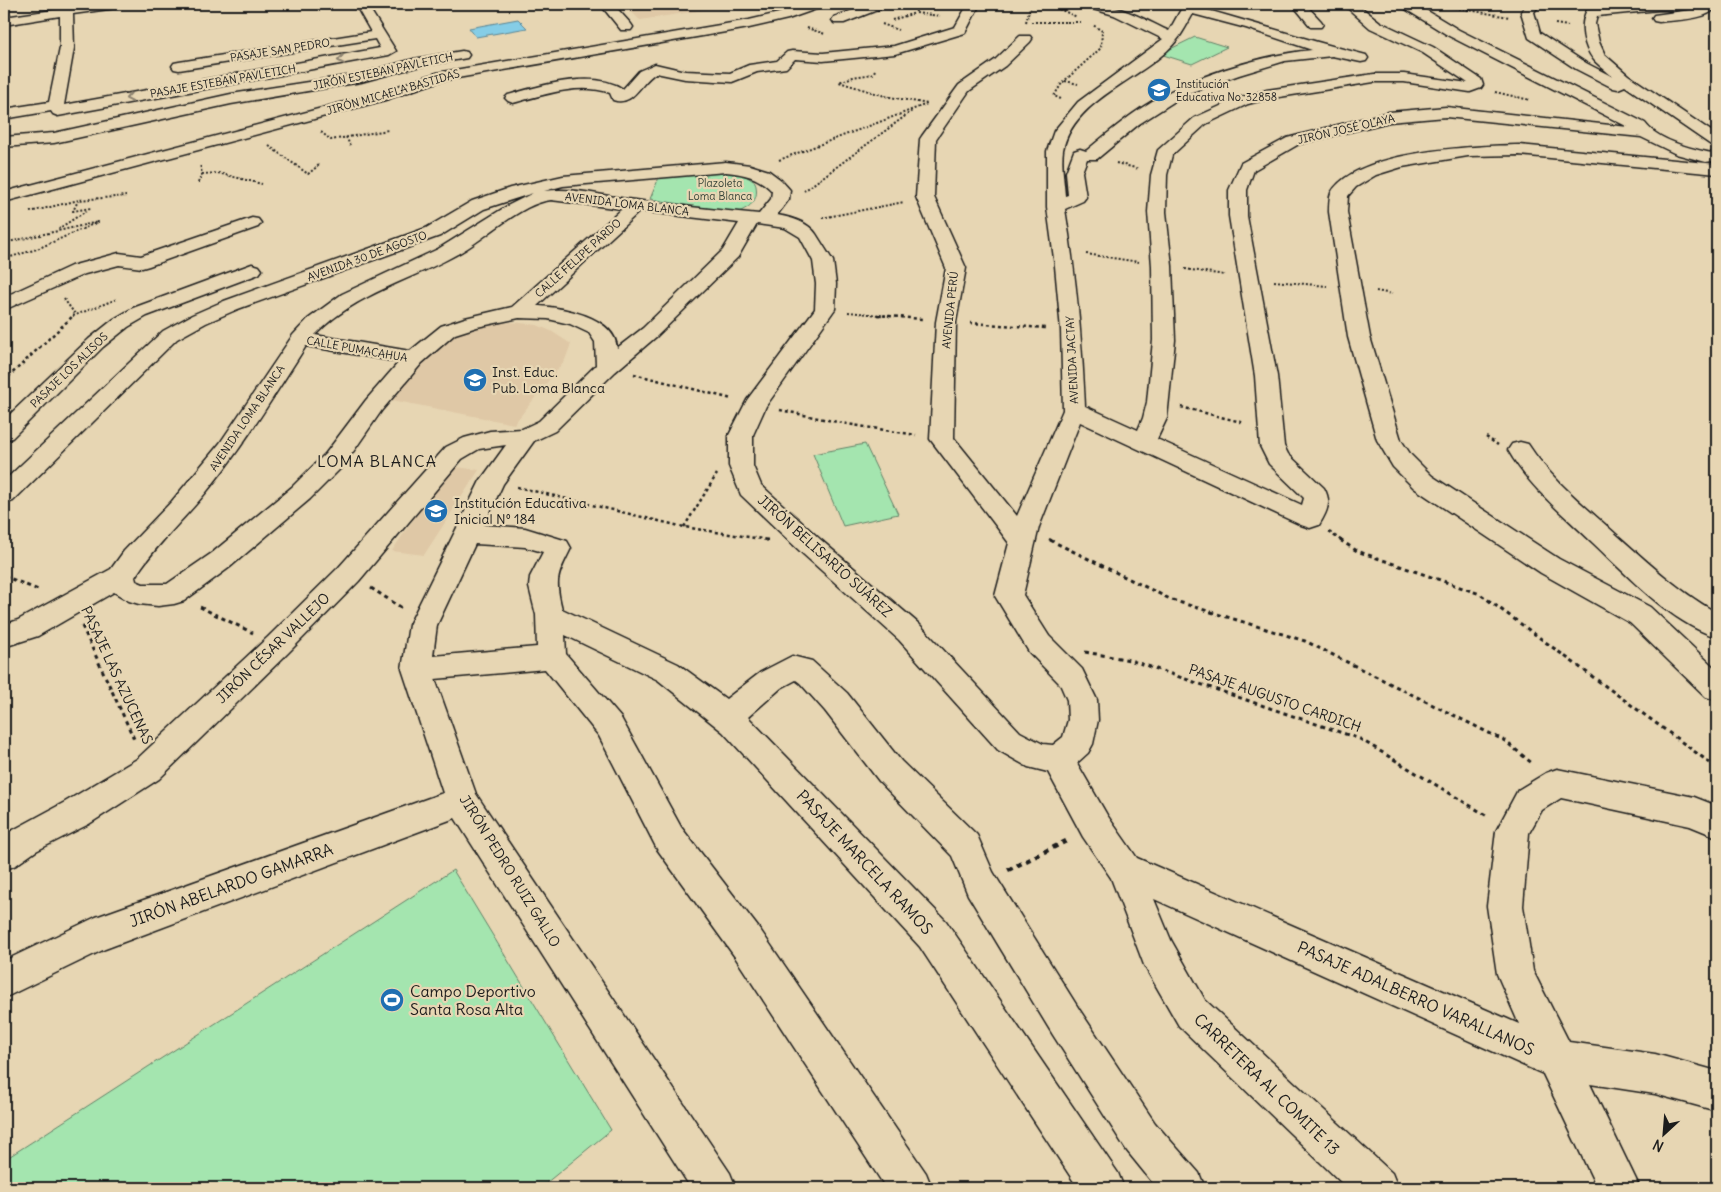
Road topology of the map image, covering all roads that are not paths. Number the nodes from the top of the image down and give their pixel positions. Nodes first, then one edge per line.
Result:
1 (116, 4) edge
2 (390, 4) edge
3 (606, 4) edge
4 (817, 4) edge
5 (880, 4) edge
6 (974, 4) edge
7 (1091, 4) edge
8 (1298, 4) edge
9 (1349, 4) edge
10 (1407, 4) edge
11 (1534, 4) edge
12 (1680, 4) edge
13 (363, 6) edge
14 (1190, 6) edge
15 (66, 8) edge
16 (1246, 10) dead end
17 (839, 20) dead end
18 (4, 21) edge
19 (644, 24) dead end
20 (1316, 24) dead end
21 (1251, 25) junction
22 (626, 27) junction
23 (606, 30) dead end
24 (1025, 31) road end
25 (380, 34) junction
26 (1172, 38) junction
27 (389, 51) junction
28 (1332, 52) junction
29 (472, 53) dead end
30 (1361, 58) dead end
31 (179, 66) dead end
32 (397, 68) junction
33 (513, 98) dead end
34 (1664, 107) junction
35 (57, 109) junction
36 (4, 114) edge
37 (1644, 133) junction
38 (4, 142) edge
39 (1717, 142) edge
40 (1717, 158) edge
41 (1717, 168) edge
42 (4, 197) edge
43 (638, 204) junction
44 (1056, 207) junction
45 (757, 220) junction
46 (252, 223) dead end
47 (252, 270) dead end
48 (4, 304) edge
49 (519, 312) junction
50 (300, 339) junction
51 (414, 358) junction
52 (607, 367) junction
53 (1074, 410) junction
54 (4, 433) edge
55 (526, 436) junction
56 (1144, 442) junction
57 (1520, 450) dead end
58 (4, 495) edge
59 (466, 534) junction
60 (1024, 534) junction
61 (121, 576) junction
62 (550, 615) junction
63 (1717, 626) edge
64 (4, 636) edge
65 (552, 657) junction
66 (417, 669) junction
67 (1717, 688) edge
68 (726, 717) junction
69 (1058, 758) junction
70 (462, 801) junction
71 (1717, 822) edge
72 (4, 854) edge
73 (1125, 869) junction
74 (4, 980) edge
75 (1557, 1060) junction
76 (1717, 1091) edge
77 (715, 1188) edge
78 (912, 1188) edge
79 (1103, 1188) edge
80 (1184, 1188) edge
81 (1377, 1188) edge
82 (1619, 1188) edge

1 - 15 street
2 - 13 street
3 - 22 street
4 - 42 street, JIRÓN MICAELA BASTIDAS
5 - 17 street
6 - 33 street
7 - 26 street
8 - 20 street
9 - 56 street
10 - 37 street
11 - 34 street
12 - 34 street
13 - 25 street
14 - 21 street
14 - 26 street, AVENIDA JACTAY
15 - 18 street
15 - 35 street
16 - 21 street
19 - 22 street
21 - 28 street
22 - 23 street
24 - 60 street, AVENIDA PERÚ
25 - 27 street
25 - 31 street, PASAJE SAN PEDRO
26 - 44 street, AVENIDA JACTAY
27 - 32 street
27 -> 35 street, PASAJE ESTEBAN PAVLETICH
28 - 30 street
28 - 44 street
29 - 32 street, JIRÓN ESTEBAN PAVLETICH
32 - 38 street, JIRÓN ESTEBAN PAVLETICH
34 - 39 street
35 - 36 street, PASAJE ESTEBAN PAVLETICH
37 - 40 street
37 - 56 street, JIRÓN JOSÉ OLAYA
41 - 67 street
43 - 45 street, AVENIDA LOMA BLANCA
43 - 49 street, CALLE FELIPE PARDO
43 - 50 street, AVENIDA LOMA BLANCA
44 - 53 street, AVENIDA JACTAY
45 - 52 street, JIRÓN PEDRO RUIZ GALLO
45 - 58 street, AVENIDA 30 DE AGOSTO
45 - 69 street, JIRÓN BELISARIO SUÁREZ
46 - 48 street
47 - 54 street, PASAJE LOS ALISOS
49 - 51 street
49 - 52 street
50 - 51 street, CALLE PUMACAHUA
50 - 61 street, AVENIDA LOMA BLANCA
51 - 61 street
52 - 55 street, JIRÓN PEDRO RUIZ GALLO
53 - 56 street
53 - 60 street, AVENIDA JACTAY
55 - 59 street, JIRÓN PEDRO RUIZ GALLO
55 - 72 street, JIRÓN CÉSAR VALLEJO
57 - 63 street
59 - 62 street
59 - 66 street, JIRÓN PEDRO RUIZ GALLO
60 - 69 street, AVENIDA JACTAY
61 - 64 street
62 - 65 street
62 - 68 street, PASAJE MARCELA RAMOS
65 - 66 street
65 - 78 street
66 - 70 street, JIRÓN PEDRO RUIZ GALLO
68 - 79 street, PASAJE MARCELA RAMOS
68 - 80 street
69 - 73 street, CARRETERA AL COMITE 13
70 - 74 street, JIRÓN ABELARDO GAMARRA
70 - 77 street, JIRÓN PEDRO RUIZ GALLO
71 - 75 street
73 - 75 street, PASAJE ADALBERRO VARALLANOS
73 - 81 street, CARRETERA AL COMITE 13
75 - 76 street, PASAJE ADALBERRO VARALLANOS
75 - 82 street

